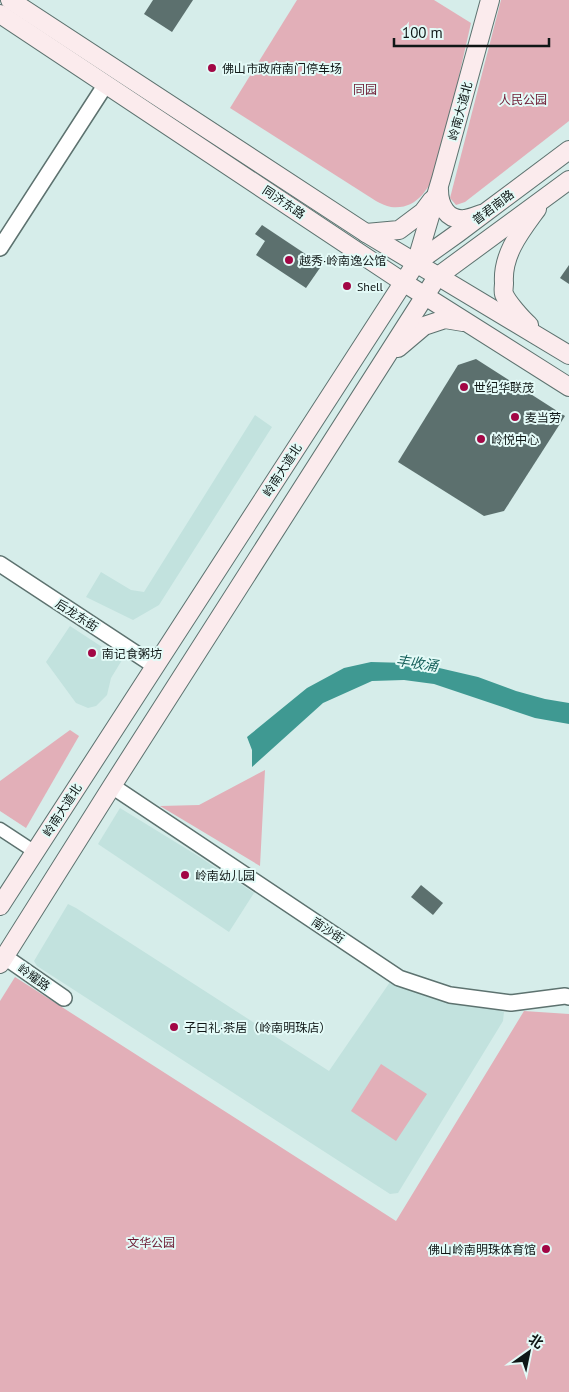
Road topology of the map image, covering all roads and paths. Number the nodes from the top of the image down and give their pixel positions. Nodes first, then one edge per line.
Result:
1 (10, 0) edge
2 (490, 0) edge
3 (0, 14) edge
4 (106, 84) junction
5 (569, 150) edge
6 (569, 180) edge
7 (439, 187) junction
8 (546, 196) junction
9 (485, 213) junction
10 (6, 227) edge
11 (366, 232) junction
12 (0, 248) edge
13 (416, 264) junction
14 (437, 277) junction
15 (403, 282) junction
16 (425, 296) junction
17 (468, 323) junction
18 (561, 351) edge
19 (385, 359) junction
20 (569, 387) edge
21 (224, 558) junction
22 (0, 564) edge
23 (221, 615) junction
24 (155, 666) junction
25 (112, 786) junction
26 (0, 829) edge
27 (35, 852) junction
28 (0, 906) edge
29 (2, 960) edge
30 (568, 995) edge
31 (64, 998) dead end

1 - 11 main road, 同济东路
2 - 7 main road, 岭南大道北
3 - 4 main road, 同济东路
4 - 10 street
4 - 15 main road, 同济东路
5 - 9 main road, 普君南路
6 - 8 main road, 普君南路
7 - 9 main road
7 - 11 main road
7 - 13 main road, 岭南大道北
8 - 14 main road, 普君南路
8 - 18 main road
9 - 13 main road, 普君南路
10 - 12 street
11 - 13 main road, 同济东路
13 - 14 main road, 同济东路
13 - 15 main road, 岭南大道北
14 - 16 main road
14 - 18 main road, 同济东路
15 - 16 main road, 同济东路
15 - 21 main road, 岭南大道北
16 - 17 main road, 同济东路
16 - 19 main road
17 - 19 main road
17 - 20 main road, 同济东路
19 - 23 main road
21 - 23 main road
21 - 24 main road, 岭南大道北
22 - 24 street, 后龙东街
23 - 25 main road
24 - 27 main road, 岭南大道北
25 - 29 main road
25 - 30 street, 南沙街
26 - 27 street
27 - 28 main road, 岭南大道北
29 - 31 street, 岭耀路

